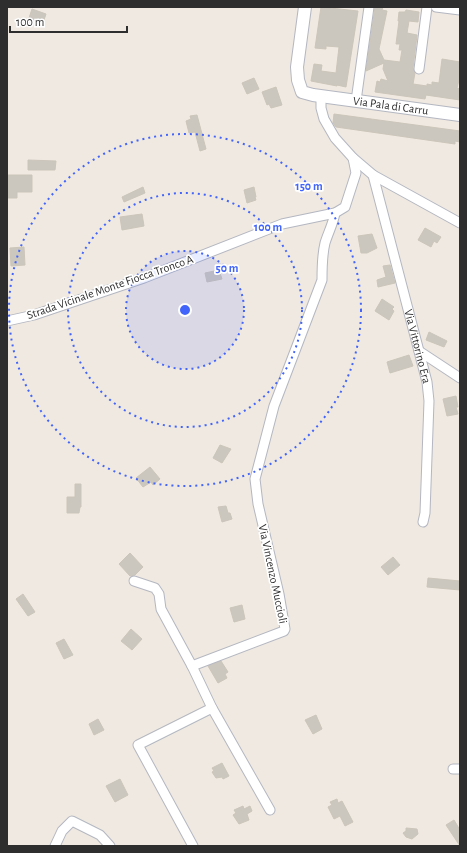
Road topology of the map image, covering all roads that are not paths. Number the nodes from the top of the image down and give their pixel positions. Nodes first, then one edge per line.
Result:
1 (305, 7) edge
2 (369, 7) edge
3 (427, 7) edge
4 (436, 7) edge
5 (460, 10) edge
6 (419, 69) dead end
7 (321, 96) junction
8 (356, 100) junction
9 (460, 115) edge
10 (353, 158) junction
11 (373, 175) junction
12 (335, 213) junction
13 (460, 223) edge
14 (7, 321) edge
15 (419, 351) junction
16 (460, 378) edge
17 (423, 522) dead end
18 (134, 581) dead end
19 (192, 666) junction
20 (212, 708) junction
21 (270, 810) dead end
22 (54, 846) edge
23 (110, 846) edge
24 (193, 846) edge

1 - 7 street
2 - 8 street
3 - 6 street
4 - 5 street
7 - 8 street, Via Pala di Carru
7 - 10 street
8 - 9 street, Via Pala di Carru
10 - 11 street
10 - 12 street
11 - 13 street
11 - 15 street, Via Vittorino Era
12 - 14 street, Strada Vicinale Monte Fiocca Tronco A
12 - 19 street, Via Vincenzo Muccioli
15 - 16 street
15 - 17 street, Via Vittorino Era
18 - 19 street
19 - 20 street
20 - 21 street
20 - 24 street
22 - 23 street

